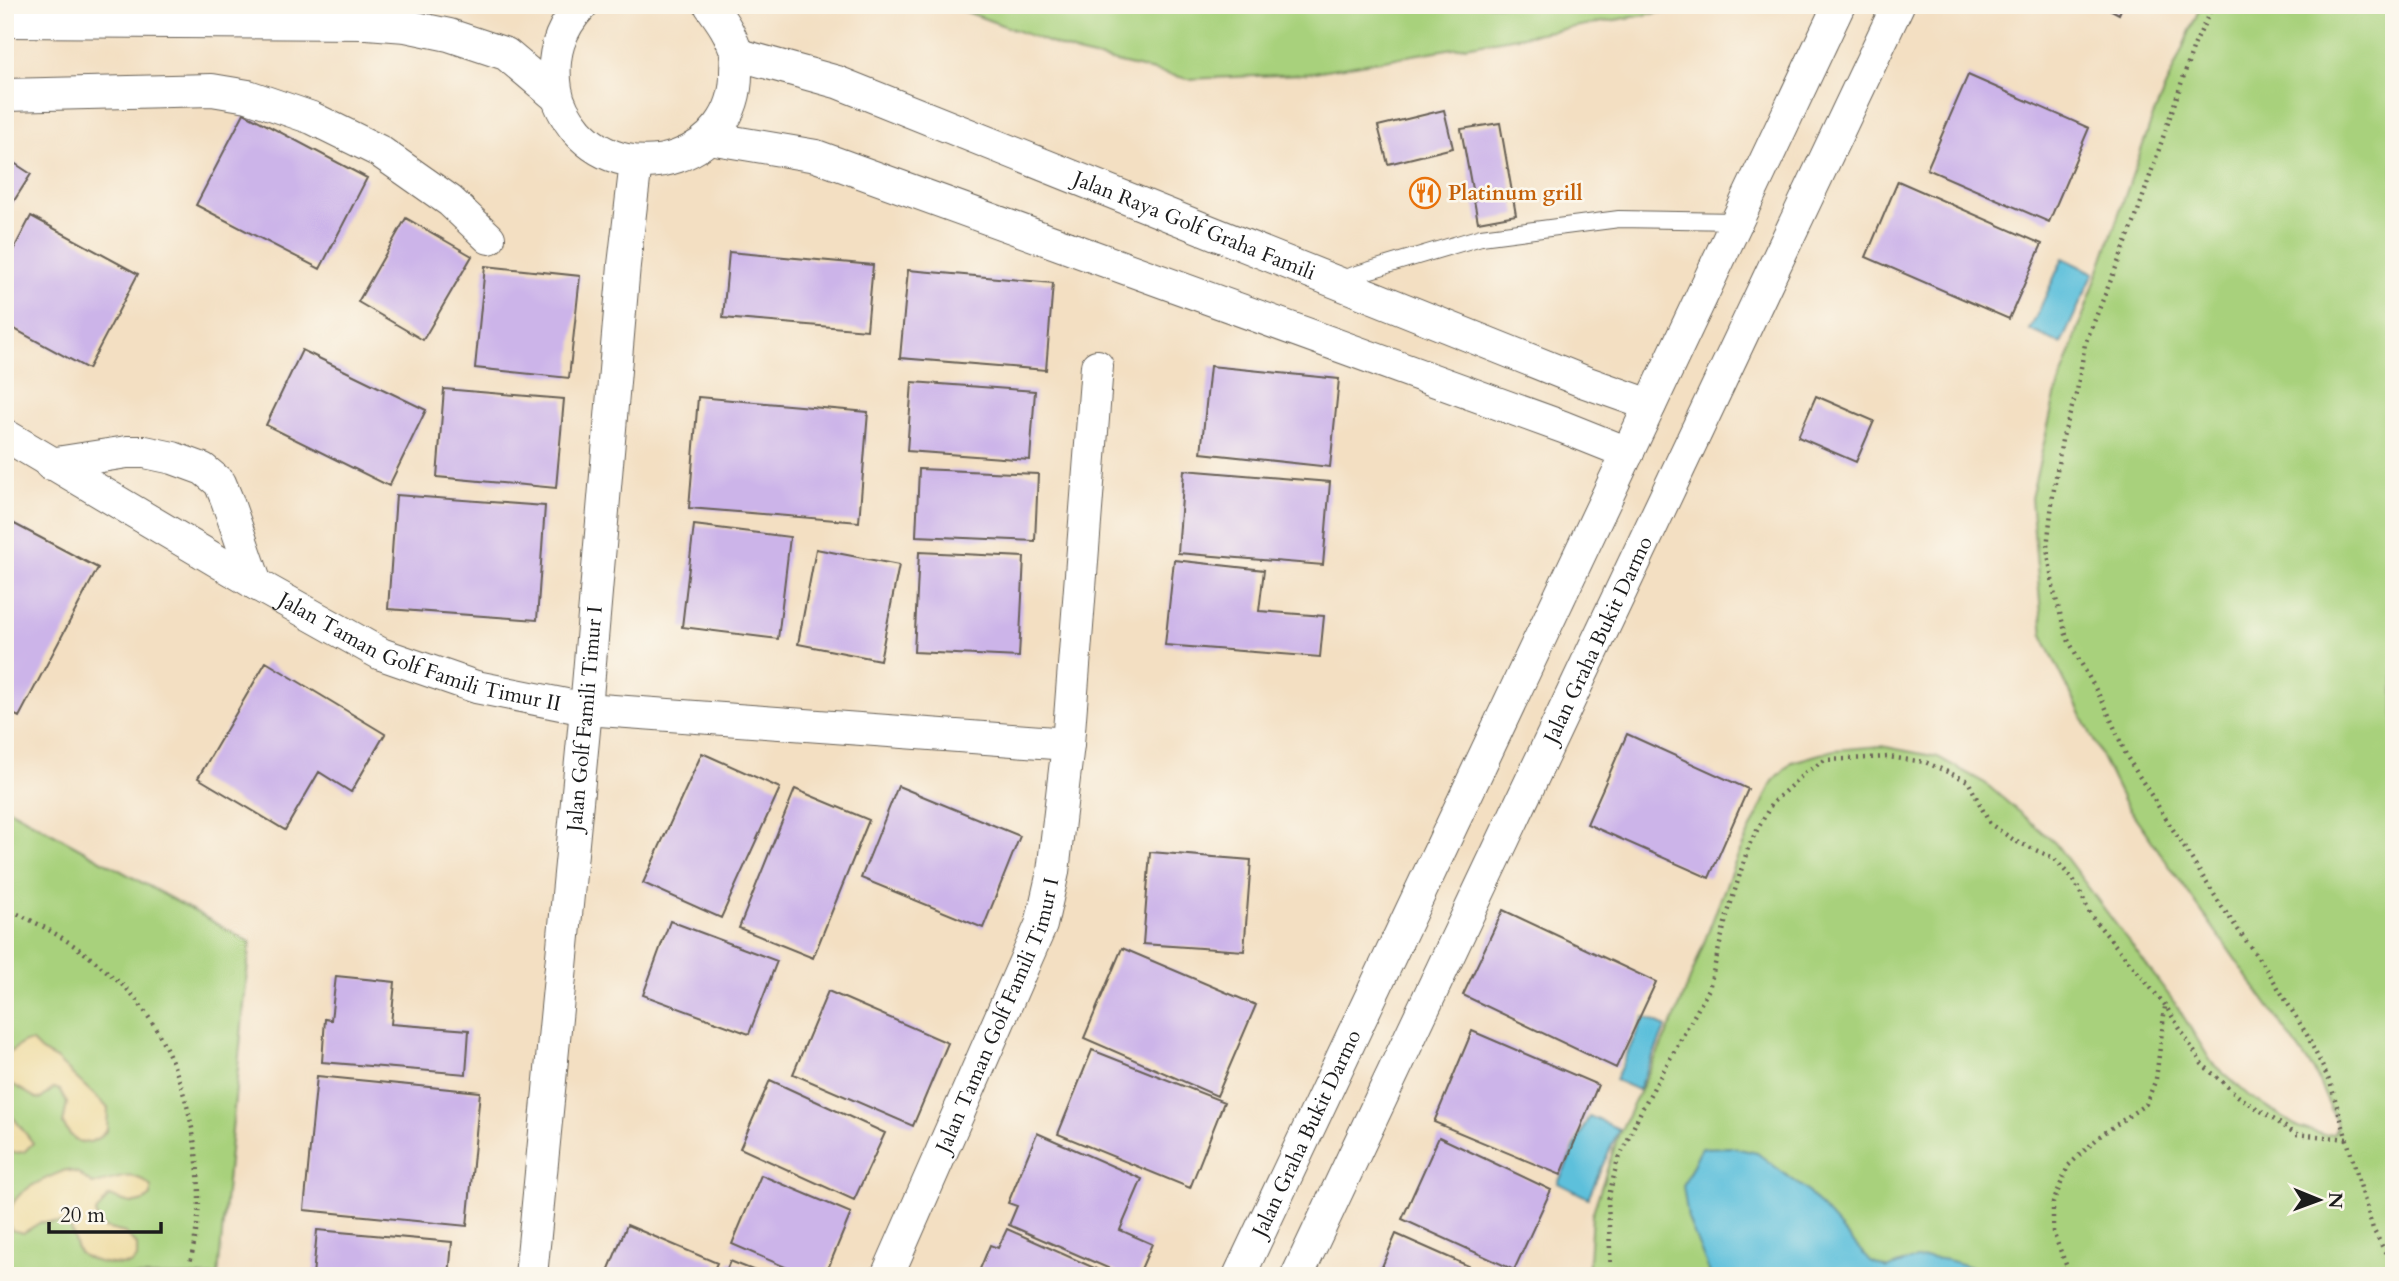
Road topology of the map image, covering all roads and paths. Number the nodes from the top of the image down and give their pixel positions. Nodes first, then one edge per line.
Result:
1 (582, 5) edge
2 (710, 5) edge
3 (1839, 5) edge
4 (1898, 5) edge
5 (2213, 5) edge
6 (5, 21) edge
7 (736, 54) junction
8 (5, 95) edge
9 (557, 97) junction
10 (709, 138) junction
11 (636, 162) junction
12 (1737, 221) junction
13 (489, 238) dead end
14 (1333, 281) junction
15 (1097, 366) dead end
16 (1650, 405) junction
17 (5, 435) edge
18 (1628, 453) junction
19 (50, 464) junction
20 (256, 584) junction
21 (586, 709) junction
22 (1068, 744) junction
23 (5, 908) edge
24 (2165, 1005) junction
25 (2347, 1139) junction
26 (2394, 1263) edge
27 (187, 1276) edge
28 (531, 1276) edge
29 (887, 1276) edge
30 (1239, 1276) edge
31 (1297, 1276) edge
32 (1611, 1276) edge
33 (2074, 1276) edge

1 - 9 street
2 - 7 street
3 - 12 street, Jalan Graha Bukit Darmo
4 - 31 street, Jalan Graha Bukit Darmo
5 - 25 path
6 - 9 street
7 - 10 street
7 - 14 street, Jalan Raya Golf Graha Famili
8 - 13 street
9 - 11 street
10 - 11 street
10 - 18 street
11 - 21 street, Jalan Golf Famili Timur I
12 - 14 lane
12 - 16 street, Jalan Graha Bukit Darmo
14 - 16 street, Jalan Raya Golf Graha Famili
15 - 22 street, Jalan Taman Golf Famili Timur I
16 - 18 street, Jalan Graha Bukit Darmo
17 - 19 street, Jalan Taman Golf Famili Timur II
18 - 30 street, Jalan Graha Bukit Darmo
19 - 20 street, Jalan Taman Golf Famili Timur II
19 - 20 street, Jalan Taman Golf Famili Timur II
20 - 21 street, Jalan Taman Golf Famili Timur II
21 - 22 street
21 - 28 street, Jalan Golf Famili Timur I
22 - 29 street, Jalan Taman Golf Famili Timur I
23 - 27 path
24 - 25 path
24 - 32 path
24 - 33 path
25 - 26 path

